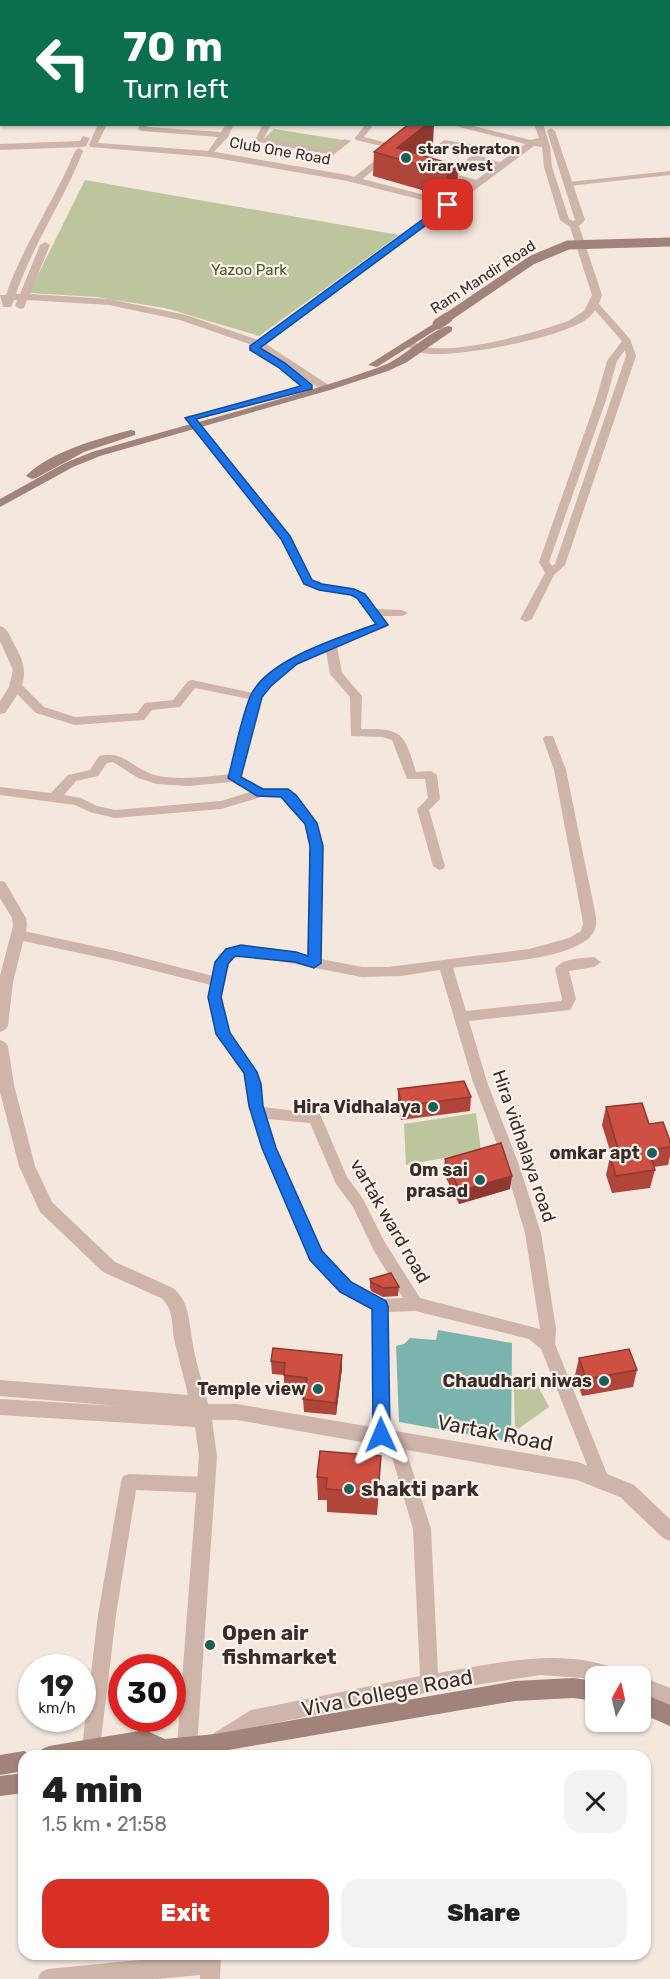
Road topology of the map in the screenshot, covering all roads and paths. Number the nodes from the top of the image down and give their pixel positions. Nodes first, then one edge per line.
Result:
1 (92, 126) edge
2 (102, 126) edge
3 (143, 126) edge
4 (229, 126) edge
5 (266, 126) edge
6 (368, 126) edge
7 (461, 126) edge
8 (482, 126) edge
9 (539, 126) edge
10 (548, 126) edge
11 (225, 135) junction
12 (347, 141) dead end
13 (544, 144) junction
14 (0, 147) edge
15 (94, 147) junction
16 (80, 148) junction
17 (0, 152) edge
18 (210, 154) junction
19 (476, 158) junction
20 (87, 160) dead end
21 (503, 165) junction
22 (670, 173) edge
23 (452, 176) junction
24 (356, 180) junction
25 (478, 183) junction
26 (569, 184) junction
27 (450, 209) junction
28 (574, 226) junction
29 (670, 243) edge
30 (670, 248) edge
31 (4, 301) edge
32 (21, 301) junction
33 (595, 305) junction
34 (443, 326) junction
35 (627, 341) junction
36 (408, 344) junction
37 (261, 349) junction
38 (419, 349) junction
39 (318, 387) junction
40 (193, 421) junction
41 (579, 466) junction
42 (594, 468) junction
43 (0, 497) edge
44 (0, 504) edge
45 (550, 573) junction
46 (373, 612) junction
47 (402, 613) dead end
48 (526, 619) dead end
49 (0, 630) edge
50 (331, 646) junction
51 (18, 687) junction
52 (256, 697) junction
53 (0, 710) edge
54 (549, 739) dead end
55 (234, 778) junction
56 (0, 791) edge
57 (261, 793) junction
58 (55, 797) junction
59 (439, 866) dead end
60 (0, 886) edge
61 (19, 935) junction
62 (594, 962) dead end
63 (314, 963) junction
64 (445, 964) junction
65 (217, 982) junction
66 (462, 1017) junction
67 (0, 1026) edge
68 (0, 1046) edge
69 (258, 1112) junction
70 (416, 1304) junction
71 (380, 1306) junction
72 (546, 1344) junction
73 (0, 1389) edge
74 (0, 1407) edge
75 (201, 1412) junction
76 (388, 1436) junction
77 (601, 1479) junction
78 (206, 1485) junction
79 (670, 1532) edge
80 (585, 1669) edge
81 (429, 1683) junction
82 (651, 1689) edge
83 (585, 1690) edge
84 (670, 1697) edge
85 (651, 1707) edge
86 (670, 1716) edge
87 (188, 1746) junction
88 (91, 1750) edge
89 (103, 1750) edge
90 (157, 1750) edge
91 (172, 1750) edge
92 (215, 1750) edge
93 (18, 1762) edge
94 (0, 1765) edge
95 (18, 1784) edge
96 (0, 1786) edge
97 (211, 1966) edge
98 (48, 1979) edge

1 - 16 street
2 - 15 street
3 - 11 street
4 - 11 street
5 - 12 street
6 - 24 street
7 - 13 street
8 - 13 street
9 - 13 street
10 - 13 street
11 - 18 street
13 - 21 street
13 - 26 street
13 - 27 street
13 - 28 street
14 - 16 street
15 - 16 street, Club One Road
15 - 18 street, Club One Road
15 - 27 street, Club One Road
16 - 17 street
16 - 31 street
18 - 24 street, Club One Road
19 - 21 street
19 - 23 street
19 - 23 street
20 - 32 street
21 - 25 street
22 - 26 street
23 - 25 street
24 - 27 street, Club One Road
25 - 27 street
26 - 28 street
27 - 37 street
28 - 33 street
29 - 34 main road, Ram Mandir Road, bridge
30 - 34 main road
31 - 32 street
32 - 37 street
33 - 35 street
33 - 38 street
34 - 36 main road, Ram Mandir Road
34 - 38 main road
35 - 41 street
35 - 42 street
36 - 38 street
36 - 39 main road, Ram Mandir Road
37 - 39 street
38 - 39 main road
39 - 40 main road
40 - 43 main road
40 - 44 main road
40 - 46 street
41 - 42 street
41 - 45 street
42 - 45 street
45 - 48 street
46 - 47 street
46 - 50 street
49 - 51 street
50 - 52 street
50 - 59 street
51 - 52 street
51 - 53 street
52 - 55 street
54 - 64 street
55 - 57 street
55 - 58 street
56 - 58 street
57 - 58 street
57 - 63 street
60 - 61 street
61 - 65 street
61 - 67 street
62 - 66 street
63 - 64 street
63 - 65 street
64 - 66 street, Hira vidhalaya road
65 - 69 street
66 - 72 street, Hira vidhalaya road
68 - 75 street
69 - 70 street, vartak ward road
69 - 71 street
70 - 71 street
70 - 72 street
71 - 76 street
72 - 77 street
73 - 75 street, Vartak Road
74 - 75 street, Vartak Road
75 - 76 street, Vartak Road
75 - 78 street
76 - 77 street, Vartak Road
76 - 81 street
77 - 79 street, Vartak Road
78 - 87 street
78 - 88 street
80 - 81 street, Viva College Road
81 - 92 street, Viva College Road
82 - 84 street
83 - 92 main road
85 - 86 main road
87 - 91 main road
87 - 92 main road
89 - 90 main road
93 - 94 main road
95 - 96 main road
97 - 98 street

